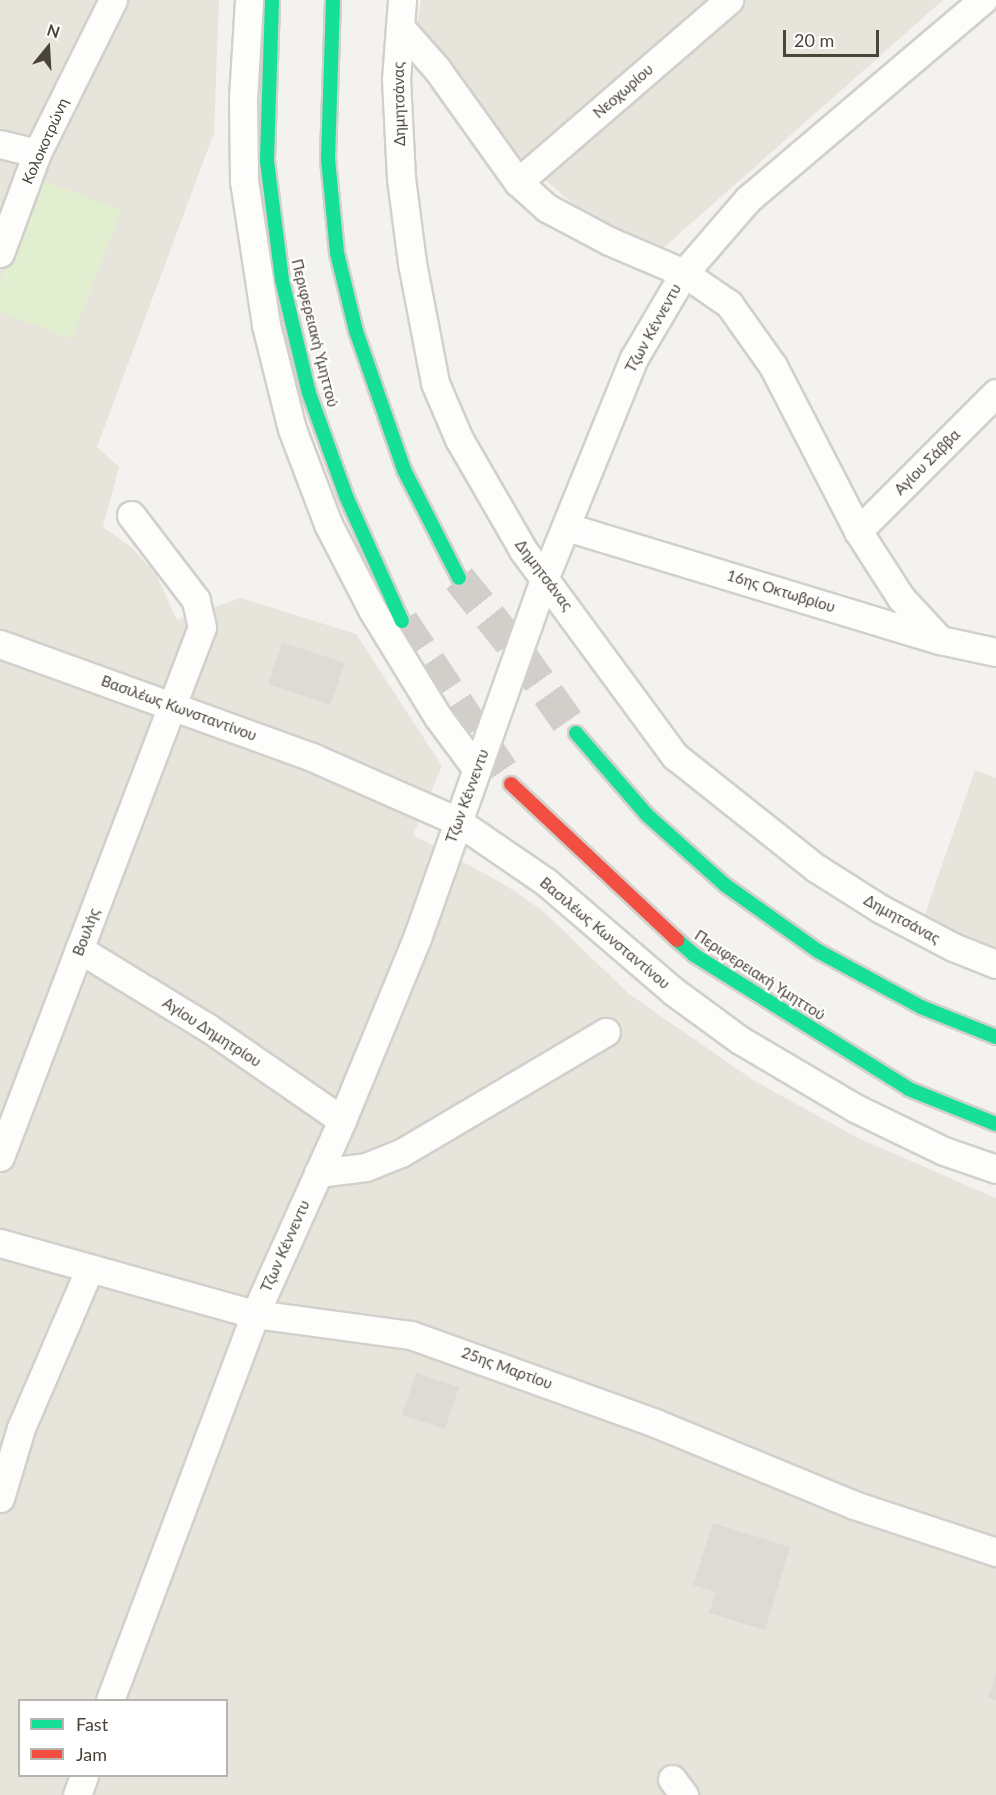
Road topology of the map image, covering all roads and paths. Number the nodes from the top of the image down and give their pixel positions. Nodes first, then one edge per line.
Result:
1 (113, 0) edge
2 (249, 0) edge
3 (272, 0) edge
4 (333, 0) edge
5 (402, 0) edge
6 (729, 0) edge
7 (983, 0) edge
8 (400, 27) junction
9 (0, 144) edge
10 (37, 153) junction
11 (518, 182) junction
12 (0, 254) edge
13 (684, 273) junction
14 (996, 393) edge
15 (131, 515) dead end
16 (567, 527) junction
17 (858, 531) junction
18 (545, 577) junction
19 (459, 578) tunnel mouth
20 (402, 621) tunnel mouth
21 (940, 640) junction
22 (0, 644) edge
23 (996, 652) edge
24 (173, 707) junction
25 (576, 733) tunnel mouth
26 (476, 768) junction
27 (511, 784) tunnel mouth
28 (457, 821) junction
29 (79, 949) junction
30 (996, 964) edge
31 (606, 1032) dead end
32 (996, 1037) edge
33 (342, 1120) junction
34 (996, 1124) edge
35 (0, 1157) edge
36 (996, 1169) edge
37 (318, 1173) junction
38 (0, 1243) edge
39 (89, 1270) junction
40 (255, 1314) junction
41 (0, 1498) edge
42 (996, 1552) edge
43 (111, 1699) edge
44 (84, 1777) edge
45 (77, 1795) edge

1 - 10 street, Κολοκοτρώνη
2 - 26 street
3 - 20 highway, Περιφερειακή Υμηττού
4 - 19 highway
5 - 8 street, Δημητσάνας
6 - 11 street, Νεοχωρίου
7 - 13 street, Τζων Κέννεντυ
8 - 11 street
8 - 18 street, Δημητσάνας
9 - 10 street
10 - 12 street, Κολοκοτρώνη
11 - 13 street
13 - 16 street, Τζων Κέννεντυ
13 - 17 street
14 - 17 street, Αγίου Σάββα
15 - 24 street, Βουλής
16 - 18 street, Τζων Κέννεντυ
16 - 21 street, 16ης Οκτωβρίου
17 - 21 street
18 - 26 street, Τζων Κέννεντυ
18 - 30 street, Δημητσάνας
21 - 23 street, 16ης Οκτωβρίου
22 - 24 street, Βασιλέως Κωνσταντίνου
24 - 28 street, Βασιλέως Κωνσταντίνου
24 - 29 street, Βουλής
25 - 32 highway
26 - 28 street, Τζων Κέννεντυ
27 - 34 highway, Περιφερειακή Υμηττού
28 - 33 street, Τζων Κέννεντυ
28 - 36 street, Βασιλέως Κωνσταντίνου
29 - 33 street, Αγίου Δημητρίου
29 - 35 street, Βουλής
31 - 37 street
33 - 37 street, Τζων Κέννεντυ
37 - 40 street, Τζων Κέννεντυ
38 - 39 street, 25ης Μαρτίου
39 - 40 street, 25ης Μαρτίου
39 - 41 street
40 - 42 street, 25ης Μαρτίου
40 - 43 street, Τζων Κέννεντυ
44 - 45 street

